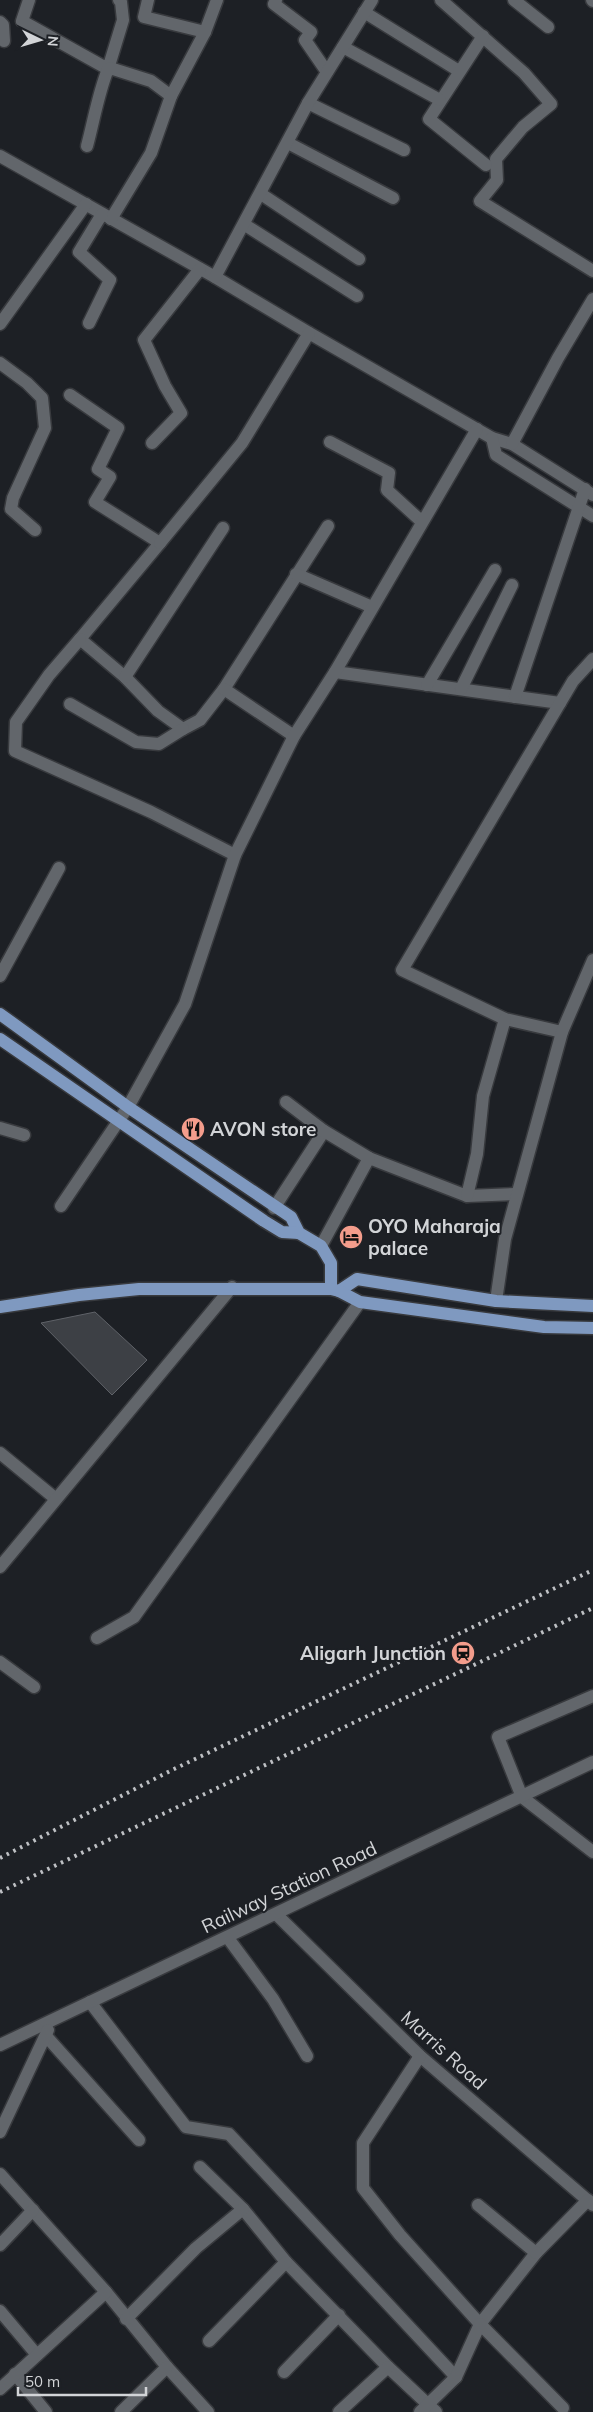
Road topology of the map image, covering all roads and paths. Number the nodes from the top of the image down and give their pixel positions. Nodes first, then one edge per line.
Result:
1 (29, 0) edge
2 (119, 0) edge
3 (148, 0) edge
4 (217, 0) edge
5 (276, 0) edge
6 (372, 0) edge
7 (441, 0) edge
8 (514, 0) edge
9 (364, 12) junction
10 (0, 22) edge
11 (548, 27) dead end
12 (205, 32) junction
13 (482, 36) junction
14 (4, 41) dead end
15 (343, 47) junction
16 (108, 69) junction
17 (458, 71) junction
18 (327, 72) junction
19 (171, 96) junction
20 (440, 100) junction
21 (308, 103) junction
22 (288, 144) junction
23 (87, 146) dead end
24 (404, 150) dead end
25 (0, 156) edge
26 (486, 165) dead end
27 (261, 194) junction
28 (393, 198) dead end
29 (86, 204) junction
30 (107, 216) junction
31 (245, 225) junction
32 (360, 259) dead end
33 (200, 269) junction
34 (593, 271) edge
35 (215, 277) junction
36 (357, 296) dead end
37 (593, 299) edge
38 (89, 323) dead end
39 (0, 324) edge
40 (309, 333) junction
41 (0, 363) edge
42 (70, 395) dead end
43 (477, 429) junction
44 (492, 438) junction
45 (330, 442) dead end
46 (152, 443) dead end
47 (512, 444) junction
48 (589, 492) edge
49 (579, 506) junction
50 (593, 516) edge
51 (422, 521) junction
52 (328, 526) dead end
53 (223, 528) dead end
54 (36, 530) dead end
55 (160, 543) junction
56 (495, 570) dead end
57 (296, 574) junction
58 (512, 585) dead end
59 (372, 607) junction
60 (80, 639) junction
61 (593, 659) edge
62 (336, 672) junction
63 (125, 677) junction
64 (427, 685) junction
65 (224, 689) junction
66 (461, 689) junction
67 (515, 697) junction
68 (560, 703) junction
69 (70, 704) dead end
70 (183, 729) junction
71 (294, 736) junction
72 (235, 855) junction
73 (59, 868) dead end
74 (592, 967) edge
75 (0, 976) edge
76 (0, 1014) edge
77 (505, 1019) junction
78 (562, 1032) junction
79 (0, 1039) edge
80 (286, 1102) dead end
81 (128, 1106) junction
82 (119, 1120) junction
83 (0, 1128) edge
84 (324, 1131) junction
85 (24, 1135) dead end
86 (369, 1158) junction
87 (228, 1176) junction
88 (218, 1189) junction
89 (516, 1194) junction
90 (467, 1196) junction
91 (62, 1206) dead end
92 (274, 1208) junction
93 (299, 1233) junction
94 (321, 1246) junction
95 (232, 1287) junction
96 (335, 1290) junction
97 (496, 1301) junction
98 (360, 1302) junction
99 (593, 1306) edge
100 (0, 1307) edge
101 (593, 1328) edge
102 (0, 1453) edge
103 (56, 1499) junction
104 (0, 1567) edge
105 (97, 1638) dead end
106 (0, 1662) edge
107 (34, 1687) dead end
108 (593, 1696) edge
109 (593, 1762) edge
110 (522, 1797) junction
111 (593, 1852) edge
112 (277, 1915) junction
113 (228, 1938) junction
114 (90, 2002) junction
115 (52, 2020) junction
116 (46, 2036) junction
117 (0, 2045) edge
118 (307, 2056) dead end
119 (420, 2056) junction
120 (0, 2132) edge
121 (139, 2140) dead end
122 (200, 2168) dead end
123 (0, 2174) edge
124 (590, 2203) edge
125 (478, 2205) dead end
126 (244, 2209) junction
127 (32, 2210) junction
128 (0, 2245) edge
129 (536, 2253) junction
130 (286, 2262) junction
131 (106, 2292) junction
132 (0, 2311) edge
133 (339, 2315) junction
134 (126, 2319) junction
135 (480, 2324) junction
136 (209, 2342) dead end
137 (37, 2355) junction
138 (388, 2367) junction
139 (167, 2368) junction
140 (284, 2372) dead end
141 (15, 2374) junction
142 (456, 2377) junction
143 (0, 2389) edge
144 (563, 2408) dead end
145 (428, 2410) edge
146 (46, 2412) edge
147 (121, 2412) edge
148 (208, 2412) edge
149 (339, 2412) edge

1 - 16 street
2 - 16 street
3 - 12 street
4 - 12 street
5 - 18 street
6 - 9 street
7 - 13 street
8 - 11 street
9 - 15 street
9 - 17 street
10 - 14 street
12 - 19 street
13 - 17 street
13 - 34 street
15 - 18 street
15 - 20 street
16 - 19 street
16 - 23 street
17 - 20 street
18 - 21 street
19 - 30 street
20 - 26 street
21 - 22 street
21 - 24 street
22 - 27 street
22 - 28 street
25 - 29 street
27 - 31 street
27 - 32 street
29 - 30 street
29 - 39 street
30 - 33 street
30 - 38 street
31 - 35 street
31 - 36 street
33 - 35 street
33 - 46 street
35 - 40 street
37 - 47 street
40 - 43 street
40 - 55 street
41 - 54 street
42 - 55 street
43 - 44 street
43 - 51 street
44 - 47 street
44 - 49 street
45 - 51 street
47 - 48 street
48 - 49 street
49 - 50 street
49 - 67 street
51 - 59 street
52 - 57 street
53 - 63 street
55 - 60 street
56 - 64 street
57 - 59 street
57 - 65 street
58 - 66 street
59 - 62 street
60 - 63 street
60 - 72 street
61 - 68 street
62 - 64 street
62 - 71 street
63 - 70 street
64 - 66 street
65 - 70 street
65 - 71 street
66 - 67 street
67 - 68 street
68 - 77 street
69 - 70 street
71 - 72 street
72 - 81 street
73 - 75 street
74 - 78 street
76 - 81 main road
77 - 78 street
77 - 90 street
78 - 89 street
79 - 82 main road
80 - 84 street
81 - 82 street
81 - 87 main road
82 - 88 main road
82 - 91 street
83 - 85 street
84 - 86 street
84 - 92 street
86 - 90 street
86 - 94 street
87 - 88 main road
87 - 92 main road
88 - 93 main road
89 - 90 street
89 - 97 street
92 - 93 main road
93 - 94 main road
94 - 96 main road
95 - 96 main road
95 - 100 main road
95 - 103 street
96 - 97 main road
96 - 98 main road
97 - 99 main road
98 - 101 main road
98 - 105 street
102 - 103 street
103 - 104 street
106 - 107 street
108 - 110 street
109 - 110 street, Railway Station Road
110 - 111 street
110 - 112 street, Railway Station Road
112 - 113 street, Railway Station Road
112 - 119 street, Marris Road
113 - 114 street, Railway Station Road
113 - 118 street
114 - 115 street, Railway Station Road
114 - 142 street
115 - 116 street
115 - 117 street, Railway Station Road
116 - 120 street
116 - 121 street
119 - 124 street, Marris Road
119 - 135 street
122 - 126 street
123 - 127 street
124 - 129 street
125 - 129 street
126 - 130 street
126 - 134 street
127 - 128 street
127 - 131 street
129 - 135 street
130 - 133 street
130 - 136 street
131 - 134 street
131 - 137 street
132 - 137 street
133 - 138 street
133 - 140 street
134 - 139 street
135 - 142 street
135 - 144 street
137 - 141 street
138 - 145 street
138 - 149 street
139 - 147 street
139 - 148 street
141 - 143 street
141 - 146 street
142 - 145 street

